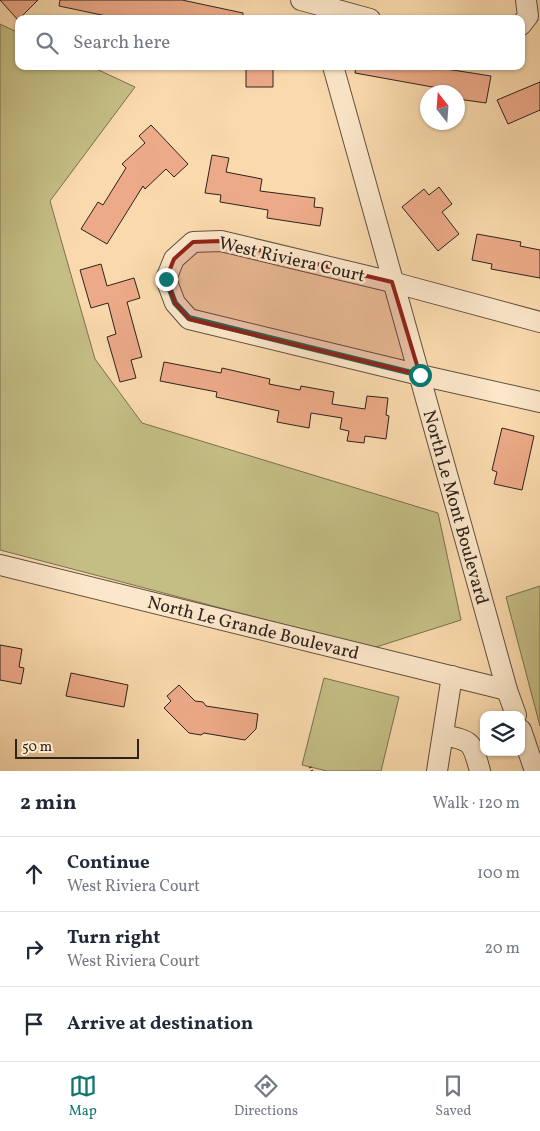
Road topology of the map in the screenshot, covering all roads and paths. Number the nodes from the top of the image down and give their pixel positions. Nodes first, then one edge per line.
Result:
1 (526, 0) edge
2 (313, 6) edge
3 (352, 15) edge
4 (525, 20) edge
5 (334, 70) edge
6 (392, 282) junction
7 (540, 322) edge
8 (420, 375) junction
9 (540, 402) edge
10 (0, 565) edge
11 (452, 676) junction
12 (508, 690) junction
13 (515, 711) edge
14 (442, 735) junction
15 (525, 742) edge
16 (437, 771) edge
17 (480, 771) edge
18 (535, 771) edge

1 - 4 street
2 - 3 street
5 - 6 street, North Le Mont Boulevard
6 - 7 street, West Riviera Court
6 - 8 street, North Le Mont Boulevard
6 - 8 street, West Riviera Court
8 - 9 street, West Riviera Court
8 - 12 street, North Le Mont Boulevard
10 - 11 street, North Le Grande Boulevard
11 - 12 street, North Le Grande Boulevard
11 - 14 street
12 - 13 street, North Le Mont Boulevard
14 - 16 street
14 - 17 street
15 - 18 street

